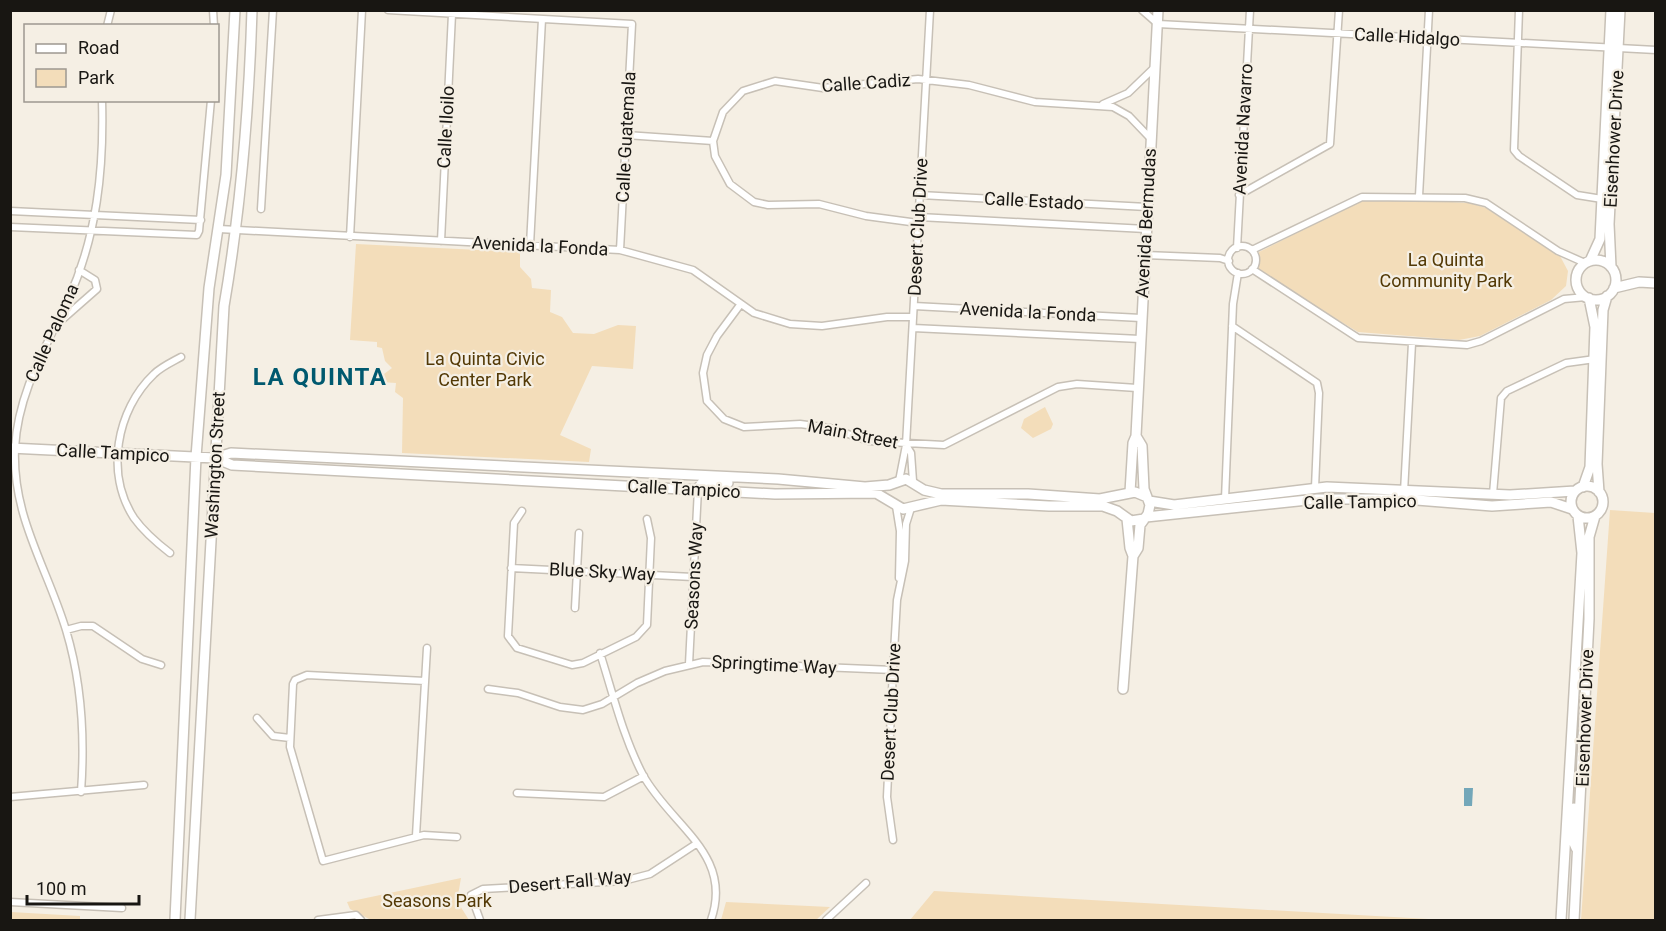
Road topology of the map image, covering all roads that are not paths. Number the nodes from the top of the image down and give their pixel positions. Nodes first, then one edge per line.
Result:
1 (235, 10) edge
2 (252, 10) edge
3 (273, 10) edge
4 (362, 10) edge
5 (388, 10) edge
6 (930, 10) edge
7 (1142, 10) edge
8 (1158, 10) edge
9 (1250, 10) edge
10 (1339, 10) edge
11 (1429, 10) edge
12 (1520, 10) edge
13 (1611, 10) edge
14 (1620, 10) edge
15 (452, 14) junction
16 (542, 19) junction
17 (1158, 24) junction
18 (1249, 29) junction
19 (1337, 34) junction
20 (1427, 38) junction
21 (1518, 43) junction
22 (1613, 48) junction
23 (1656, 50) edge
24 (1155, 67) junction
25 (926, 80) junction
26 (102, 102) edge
27 (211, 102) edge
28 (1099, 105) junction
29 (626, 135) junction
30 (1151, 139) junction
31 (713, 141) junction
32 (920, 195) junction
33 (1239, 195) junction
34 (1419, 196) junction
35 (1602, 199) junction
36 (1148, 207) junction
37 (261, 209) dead end
38 (10, 211) edge
39 (95, 215) junction
40 (201, 220) junction
41 (918, 220) junction
42 (10, 227) edge
43 (219, 229) junction
44 (1146, 229) junction
45 (237, 230) junction
46 (92, 231) junction
47 (350, 237) junction
48 (441, 241) junction
49 (530, 246) junction
50 (1237, 248) junction
51 (620, 250) junction
52 (1252, 250) junction
53 (1145, 255) junction
54 (1229, 261) junction
55 (1588, 262) junction
56 (1252, 269) junction
57 (1613, 269) junction
58 (79, 270) junction
59 (1238, 273) junction
60 (1639, 282) junction
61 (1656, 283) edge
62 (1614, 288) junction
63 (1607, 296) junction
64 (1588, 297) junction
65 (740, 305) junction
66 (914, 306) junction
67 (913, 317) junction
68 (1141, 318) junction
69 (1232, 326) junction
70 (913, 328) junction
71 (51, 330) junction
72 (1140, 339) junction
73 (1412, 343) junction
74 (181, 357) dead end
75 (1598, 359) junction
76 (1137, 388) junction
77 (1136, 436) junction
78 (906, 444) junction
79 (13, 448) edge
80 (118, 453) junction
81 (196, 457) junction
82 (215, 458) junction
83 (778, 479) junction
84 (897, 482) junction
85 (914, 482) junction
86 (1316, 488) junction
87 (698, 489) junction
88 (1579, 489) junction
89 (1599, 492) junction
90 (1128, 494) junction
91 (1404, 494) junction
92 (1493, 494) junction
93 (1148, 499) junction
94 (1225, 499) junction
95 (895, 505) junction
96 (913, 507) junction
97 (522, 511) dead end
98 (1575, 512) junction
99 (1595, 516) junction
100 (1126, 518) junction
101 (1145, 518) junction
102 (647, 519) dead end
103 (579, 533) dead end
104 (170, 553) dead end
105 (1133, 556) junction
106 (511, 568) junction
107 (576, 570) junction
108 (650, 575) junction
109 (693, 577) junction
110 (900, 585) junction
111 (575, 608) dead end
112 (1578, 616) junction
113 (66, 630) junction
114 (1588, 633) junction
115 (427, 648) dead end
116 (600, 653) junction
117 (690, 664) junction
118 (161, 665) dead end
119 (893, 670) junction
120 (425, 681) junction
121 (488, 689) dead end
122 (1123, 689) dead end
123 (614, 697) junction
124 (257, 718) dead end
125 (290, 738) junction
126 (644, 776) junction
127 (144, 785) dead end
128 (81, 792) junction
129 (518, 793) dead end
130 (10, 797) edge
131 (1568, 802) junction
132 (416, 836) junction
133 (457, 837) dead end
134 (893, 840) dead end
135 (696, 844) junction
136 (1578, 853) junction
137 (866, 883) dead end
138 (10, 902) edge
139 (122, 908) dead end
140 (175, 921) edge
141 (190, 921) edge
142 (318, 921) edge
143 (361, 921) edge
144 (480, 921) edge
145 (711, 921) edge
146 (826, 921) edge
147 (1561, 921) edge
148 (1574, 921) edge

1 - 43 street, Washington Street
2 - 45 street, Washington Street
3 - 37 street
4 - 47 street
5 - 15 street
6 - 25 street, Desert Club Drive
7 - 17 street
8 - 17 street, Avenida Bermudas
9 - 18 street, Avenida Navarro
10 - 19 street
11 - 20 street
12 - 21 street
13 - 22 street, Eisenhower Drive
14 - 22 street, Eisenhower Drive
15 - 16 street
15 - 48 street, Calle Iloilo
16 - 29 street, Calle Guatemala
16 - 49 street
17 - 18 street, Calle Hidalgo
17 - 24 street, Avenida Bermudas
18 - 19 street, Calle Hidalgo
18 - 33 street, Avenida Navarro
19 - 20 street, Calle Hidalgo
19 - 33 street
20 - 21 street, Calle Hidalgo
20 - 34 street
21 - 22 street, Calle Hidalgo
21 - 35 street
22 - 23 street, Calle Hidalgo
22 - 35 street, Eisenhower Drive
22 - 57 street, Eisenhower Drive
24 - 28 street, Calle Cadiz
24 - 30 street, Avenida Bermudas
25 - 28 street, Calle Cadiz
25 - 31 street, Calle Cadiz
25 - 32 street, Desert Club Drive
26 - 39 street, Calle Paloma
27 - 40 street
28 - 30 street, Calle Cadiz
29 - 31 street
29 - 51 street, Calle Guatemala
30 - 36 street, Avenida Bermudas
31 - 41 street, Calle Estado
32 - 36 street, Calle Estado
32 - 41 street, Desert Club Drive
33 - 50 street, Avenida Navarro
34 - 52 street
34 - 55 street
35 - 55 street, Eisenhower Drive
36 - 44 street, Avenida Bermudas
38 - 39 street
39 - 40 street
39 - 46 street, Calle Paloma
40 - 46 street
41 - 44 street, Calle Estado
41 - 66 street, Desert Club Drive
42 - 46 street
43 - 45 street, Avenida la Fonda
43 - 81 street, Washington Street
44 - 53 street, Avenida Bermudas
45 - 47 street, Avenida la Fonda
45 - 82 street, Washington Street
46 - 58 street, Calle Paloma
47 - 48 street, Avenida la Fonda
48 - 49 street, Avenida la Fonda
49 - 51 street, Avenida la Fonda
50 - 52 street
50 - 54 street
51 - 65 street, Avenida la Fonda
52 - 56 street
53 - 54 street
53 - 68 street, Avenida Bermudas
54 - 59 street
55 - 57 street
55 - 64 street, Eisenhower Drive
56 - 59 street
56 - 73 street
57 - 60 street
57 - 62 street, Eisenhower Drive
58 - 71 street, Calle Paloma
58 - 71 street
59 - 69 street
60 - 61 street
60 - 62 street
62 - 63 street
63 - 64 street
63 - 75 street, Eisenhower Drive
64 - 73 street
64 - 75 street, Eisenhower Drive
65 - 67 street, Avenida la Fonda
65 - 78 street, Main Street
66 - 67 street, Desert Club Drive
66 - 68 street, Avenida la Fonda
67 - 70 street, Desert Club Drive
68 - 72 street, Avenida Bermudas
69 - 86 street
69 - 94 street
70 - 72 street, Avenida la Fonda
70 - 78 street, Desert Club Drive
71 - 79 street, Calle Paloma
72 - 76 street, Avenida Bermudas
73 - 91 street
74 - 80 street
75 - 88 street, Eisenhower Drive
75 - 89 street, Eisenhower Drive
75 - 92 street
76 - 77 street, Avenida Bermudas
76 - 78 street, Main Street
77 - 90 street, Avenida Bermudas
77 - 93 street, Avenida Bermudas
78 - 84 street, Desert Club Drive
78 - 85 street, Desert Club Drive
79 - 80 street, Calle Tampico
79 - 113 street, Calle Paloma
80 - 81 street, Calle Tampico
80 - 104 street
81 - 82 street, Calle Tampico
81 - 140 street, Washington Street
82 - 83 street, Calle Tampico
82 - 87 street, Calle Tampico
82 - 141 street, Washington Street
83 - 84 street, Calle Tampico
83 - 87 street
84 - 85 street, Calle Tampico
84 - 95 street, Desert Club Drive
85 - 90 street, Calle Tampico
85 - 96 street, Desert Club Drive
86 - 91 street, Calle Tampico
86 - 94 street, Calle Tampico
87 - 95 street, Calle Tampico
87 - 109 street, Seasons Way
88 - 89 street
88 - 92 street, Calle Tampico
88 - 98 street, Eisenhower Drive
89 - 99 street, Eisenhower Drive
90 - 93 street, Calle Tampico
90 - 100 street, Avenida Bermudas
91 - 92 street, Calle Tampico
91 - 98 street, Calle Tampico
91 - 101 street, Calle Tampico
93 - 94 street, Calle Tampico
93 - 101 street, Avenida Bermudas
95 - 96 street, Calle Tampico
95 - 110 street, Desert Club Drive
96 - 100 street, Calle Tampico
96 - 110 street, Desert Club Drive
97 - 106 street
98 - 99 street
98 - 112 street, Eisenhower Drive
99 - 114 street, Eisenhower Drive
100 - 101 street, Calle Tampico
100 - 105 street, Avenida Bermudas
101 - 105 street, Avenida Bermudas
102 - 108 street
103 - 107 street
105 - 122 street, Avenida Bermudas
106 - 107 street, Blue Sky Way
106 - 116 street
107 - 108 street, Blue Sky Way
107 - 111 street
108 - 109 street, Blue Sky Way
108 - 116 street
109 - 117 street, Seasons Way
110 - 119 street, Desert Club Drive
112 - 114 street
112 - 131 street, Eisenhower Drive
113 - 118 street
113 - 128 street, Calle Paloma
114 - 136 street, Eisenhower Drive
115 - 120 street
116 - 123 street
117 - 119 street, Springtime Way
117 - 123 street, Springtime Way
119 - 134 street, Desert Club Drive
120 - 125 street
120 - 132 street
121 - 123 street, Springtime Way
123 - 126 street
124 - 125 street
125 - 132 street
126 - 129 street
126 - 135 street
127 - 128 street
128 - 130 street
131 - 136 street
131 - 147 street, Eisenhower Drive
132 - 133 street
135 - 144 street, Desert Fall Way
135 - 145 street
136 - 148 street, Eisenhower Drive
137 - 146 street
138 - 139 street
142 - 143 street

